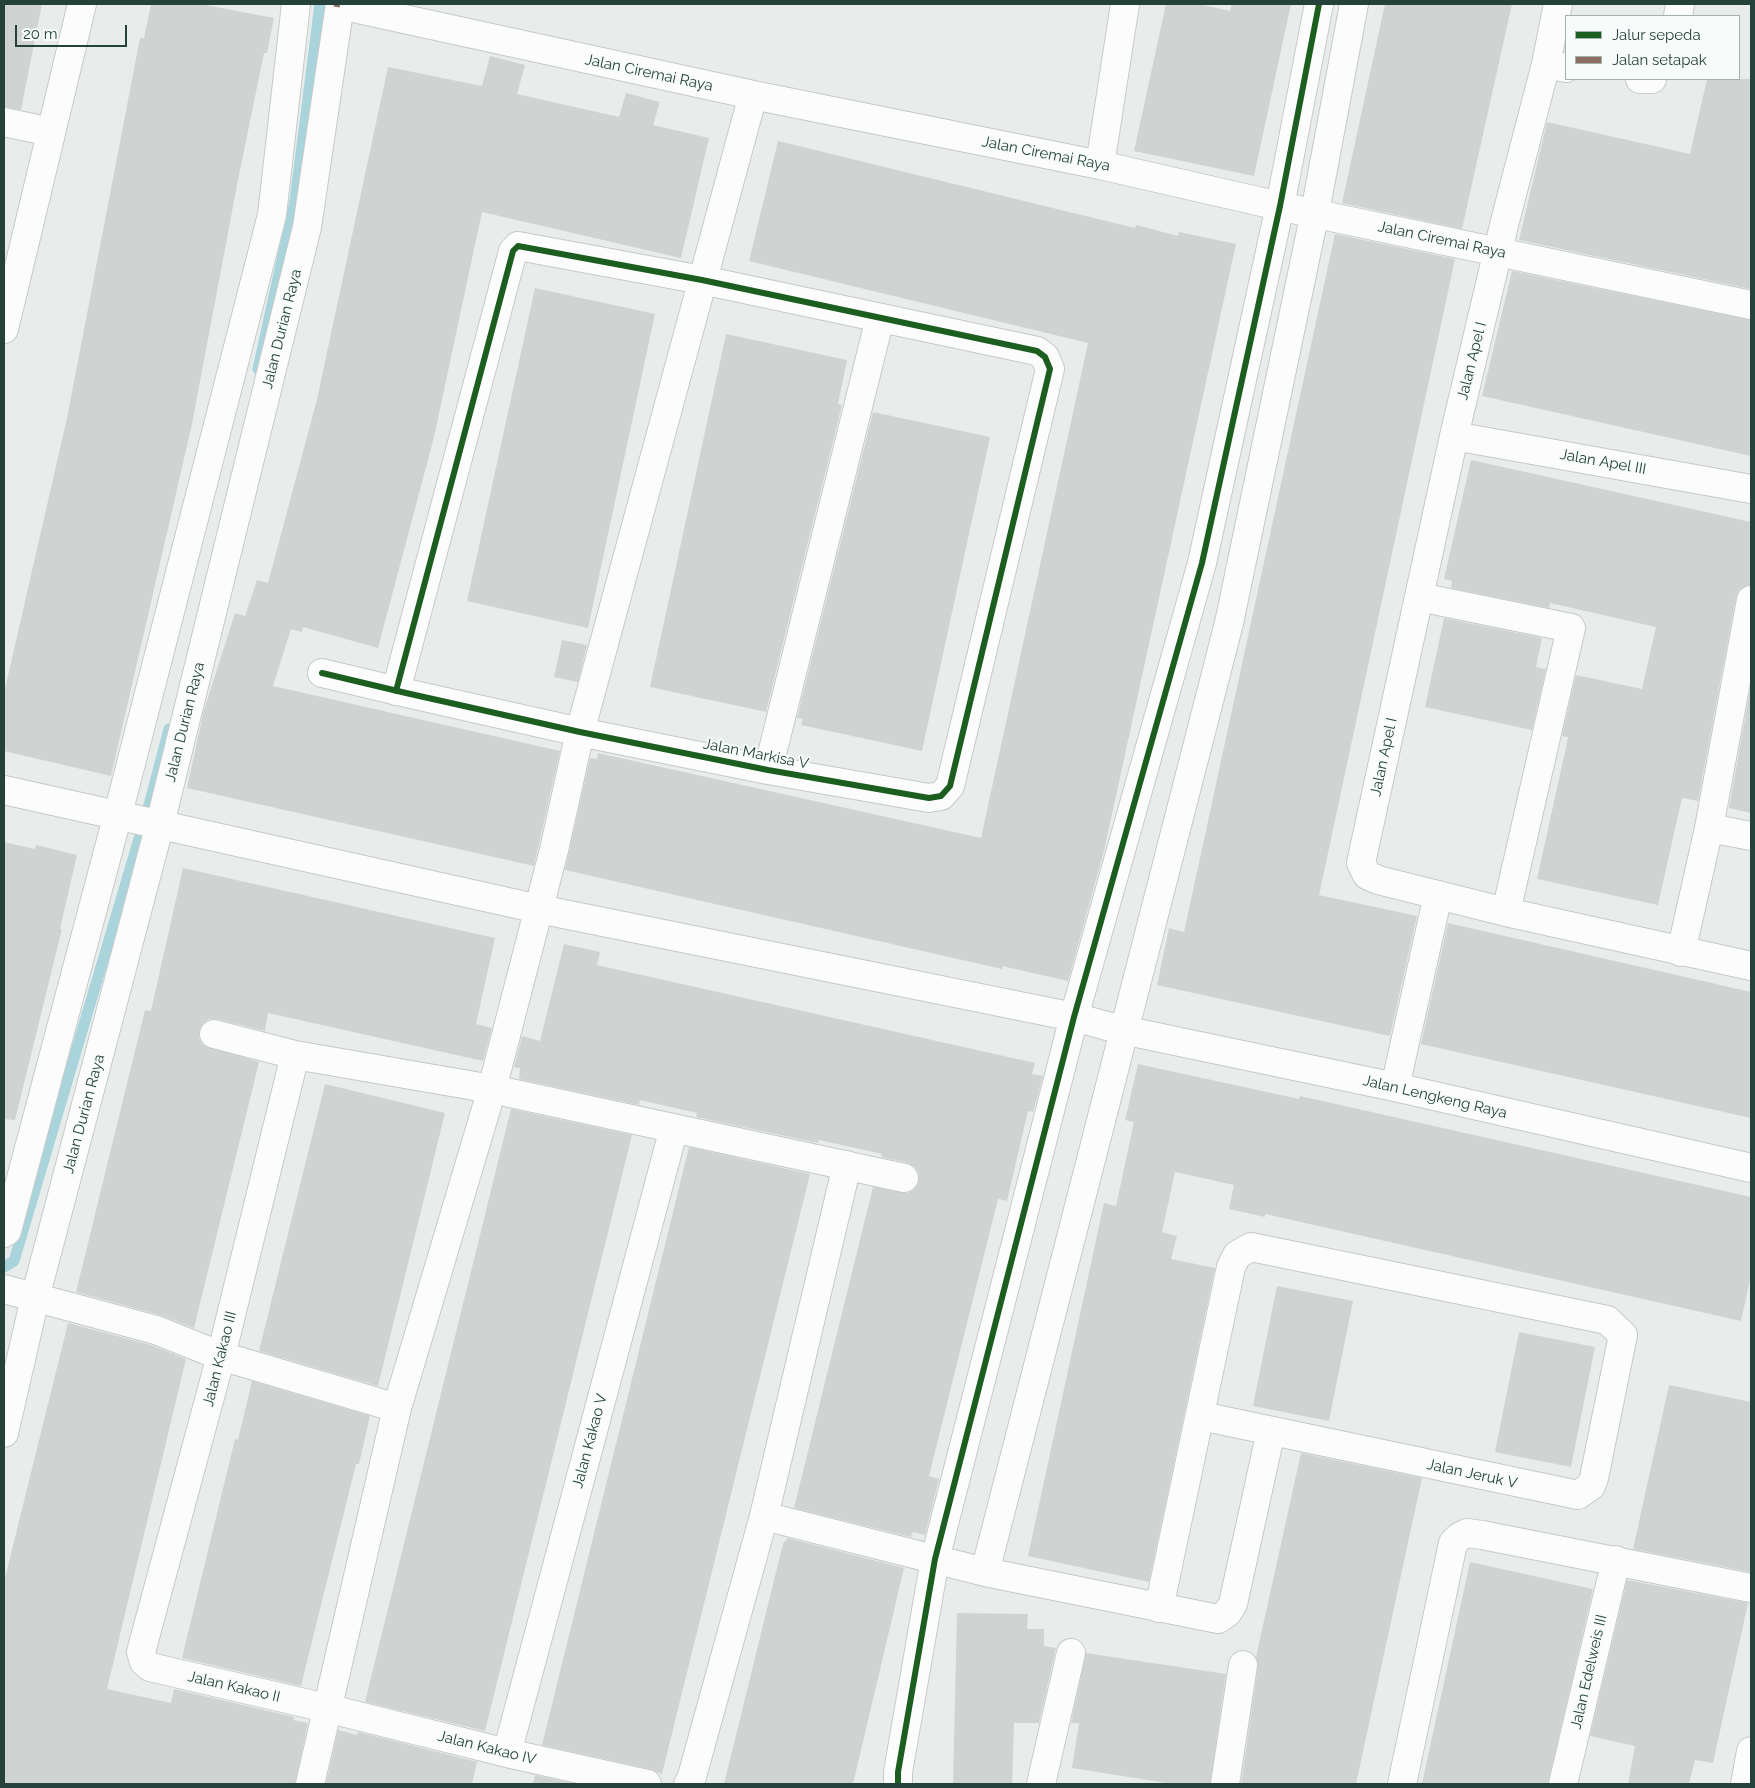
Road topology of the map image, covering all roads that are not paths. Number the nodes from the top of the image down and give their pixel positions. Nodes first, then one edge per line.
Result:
1 (82, 4) edge
2 (296, 4) edge
3 (340, 4) edge
4 (1125, 4) edge
5 (1319, 4) edge
6 (1354, 4) edge
7 (1558, 4) edge
8 (1556, 66) edge
9 (753, 95) junction
10 (4, 122) edge
11 (51, 132) junction
12 (1100, 165) junction
13 (1297, 209) junction
14 (1497, 252) junction
15 (702, 280) junction
16 (1751, 305) edge
17 (6, 312) edge
18 (880, 318) junction
19 (1454, 436) junction
20 (1751, 489) edge
21 (1419, 597) junction
22 (1751, 600) edge
23 (1745, 667) edge
24 (322, 673) dead end
25 (396, 691) junction
26 (580, 732) junction
27 (768, 770) junction
28 (4, 790) edge
29 (139, 819) junction
30 (1709, 828) junction
31 (1751, 836) edge
32 (1438, 895) junction
33 (538, 909) junction
34 (1506, 912) junction
35 (1681, 952) junction
36 (1751, 966) edge
37 (1103, 1025) junction
38 (214, 1034) dead end
39 (295, 1055) junction
40 (1395, 1087) junction
41 (492, 1089) junction
42 (674, 1128) junction
43 (847, 1165) junction
44 (1751, 1168) edge
45 (904, 1178) dead end
46 (4, 1233) edge
47 (4, 1289) edge
48 (35, 1298) junction
49 (221, 1356) junction
50 (398, 1408) junction
51 (1201, 1416) junction
52 (1271, 1431) junction
53 (4, 1433) edge
54 (764, 1516) junction
55 (1616, 1560) junction
56 (940, 1561) junction
57 (979, 1570) junction
58 (1751, 1588) edge
59 (1159, 1608) junction
60 (1070, 1653) dead end
61 (144, 1662) joint
62 (1243, 1665) dead end
63 (326, 1708) junction
64 (1751, 1751) edge
65 (507, 1754) junction
66 (896, 1780) edge
67 (310, 1784) edge
68 (647, 1784) edge
69 (688, 1784) edge
70 (1041, 1784) edge
71 (1225, 1784) edge
72 (1402, 1784) edge
73 (1563, 1784) edge
74 (1745, 1784) edge

1 - 11 street
2 - 29 street
3 - 9 street, Jalan Ciremai Raya
3 - 29 street, Jalan Durian Raya
4 - 12 street
5 - 13 street
6 - 13 street
7 - 8 street, Jalan Apel I
8 - 14 street, Jalan Apel I
9 - 12 street, Jalan Ciremai Raya
9 - 15 street
10 - 11 street
11 - 17 street
12 - 13 street, Jalan Ciremai Raya
13 - 14 street, Jalan Ciremai Raya
13 - 37 street
13 - 37 street
14 - 16 street, Jalan Ciremai Raya
14 - 19 street, Jalan Apel I
15 - 18 street
15 - 25 street
15 - 26 street
18 - 27 street
18 - 27 street, Jalan Markisa V
19 - 20 street, Jalan Apel III
19 - 21 street, Jalan Apel I
21 - 32 street, Jalan Apel I
21 - 34 street
22 - 23 street
23 - 30 street
24 - 25 street, Jalan Markisa V
25 - 26 street, Jalan Markisa V
26 - 27 street, Jalan Markisa V
26 - 33 street
28 - 29 street, Jalan Lengkeng Raya
29 - 33 street, Jalan Lengkeng Raya
29 - 46 street
29 - 48 street, Jalan Durian Raya
30 - 31 street
30 - 35 street
32 - 34 street, Jalan Apel I
32 - 40 street
33 - 37 street, Jalan Lengkeng Raya
33 - 41 street
34 - 35 street, Jalan Apel I
35 - 36 street, Jalan Apel I
37 - 40 street, Jalan Lengkeng Raya
37 - 56 street
37 - 57 street
38 - 39 street
39 - 41 street
39 - 49 street, Jalan Kakao III
40 - 44 street, Jalan Lengkeng Raya
41 - 42 street
41 - 50 street
42 - 43 street
42 - 65 street, Jalan Kakao V
43 - 45 street
43 - 54 street
47 - 48 street
48 - 49 street
48 - 53 street, Jalan Durian Raya
49 - 50 street
49 - 61 street, Jalan Kakao III
50 - 63 street
51 - 52 street, Jalan Jeruk V
51 - 52 street, Jalan Jeruk V
51 - 59 street
52 - 59 street
54 - 56 street
54 - 69 street
55 - 58 street
55 - 72 street
55 - 73 street, Jalan Edelweis III
56 - 57 street
56 - 66 street
57 - 59 street
60 - 70 street
61 - 63 street, Jalan Kakao II
62 - 71 street
63 - 65 street, Jalan Kakao IV
63 - 67 street
64 - 74 street
65 - 68 street, Jalan Kakao IV

